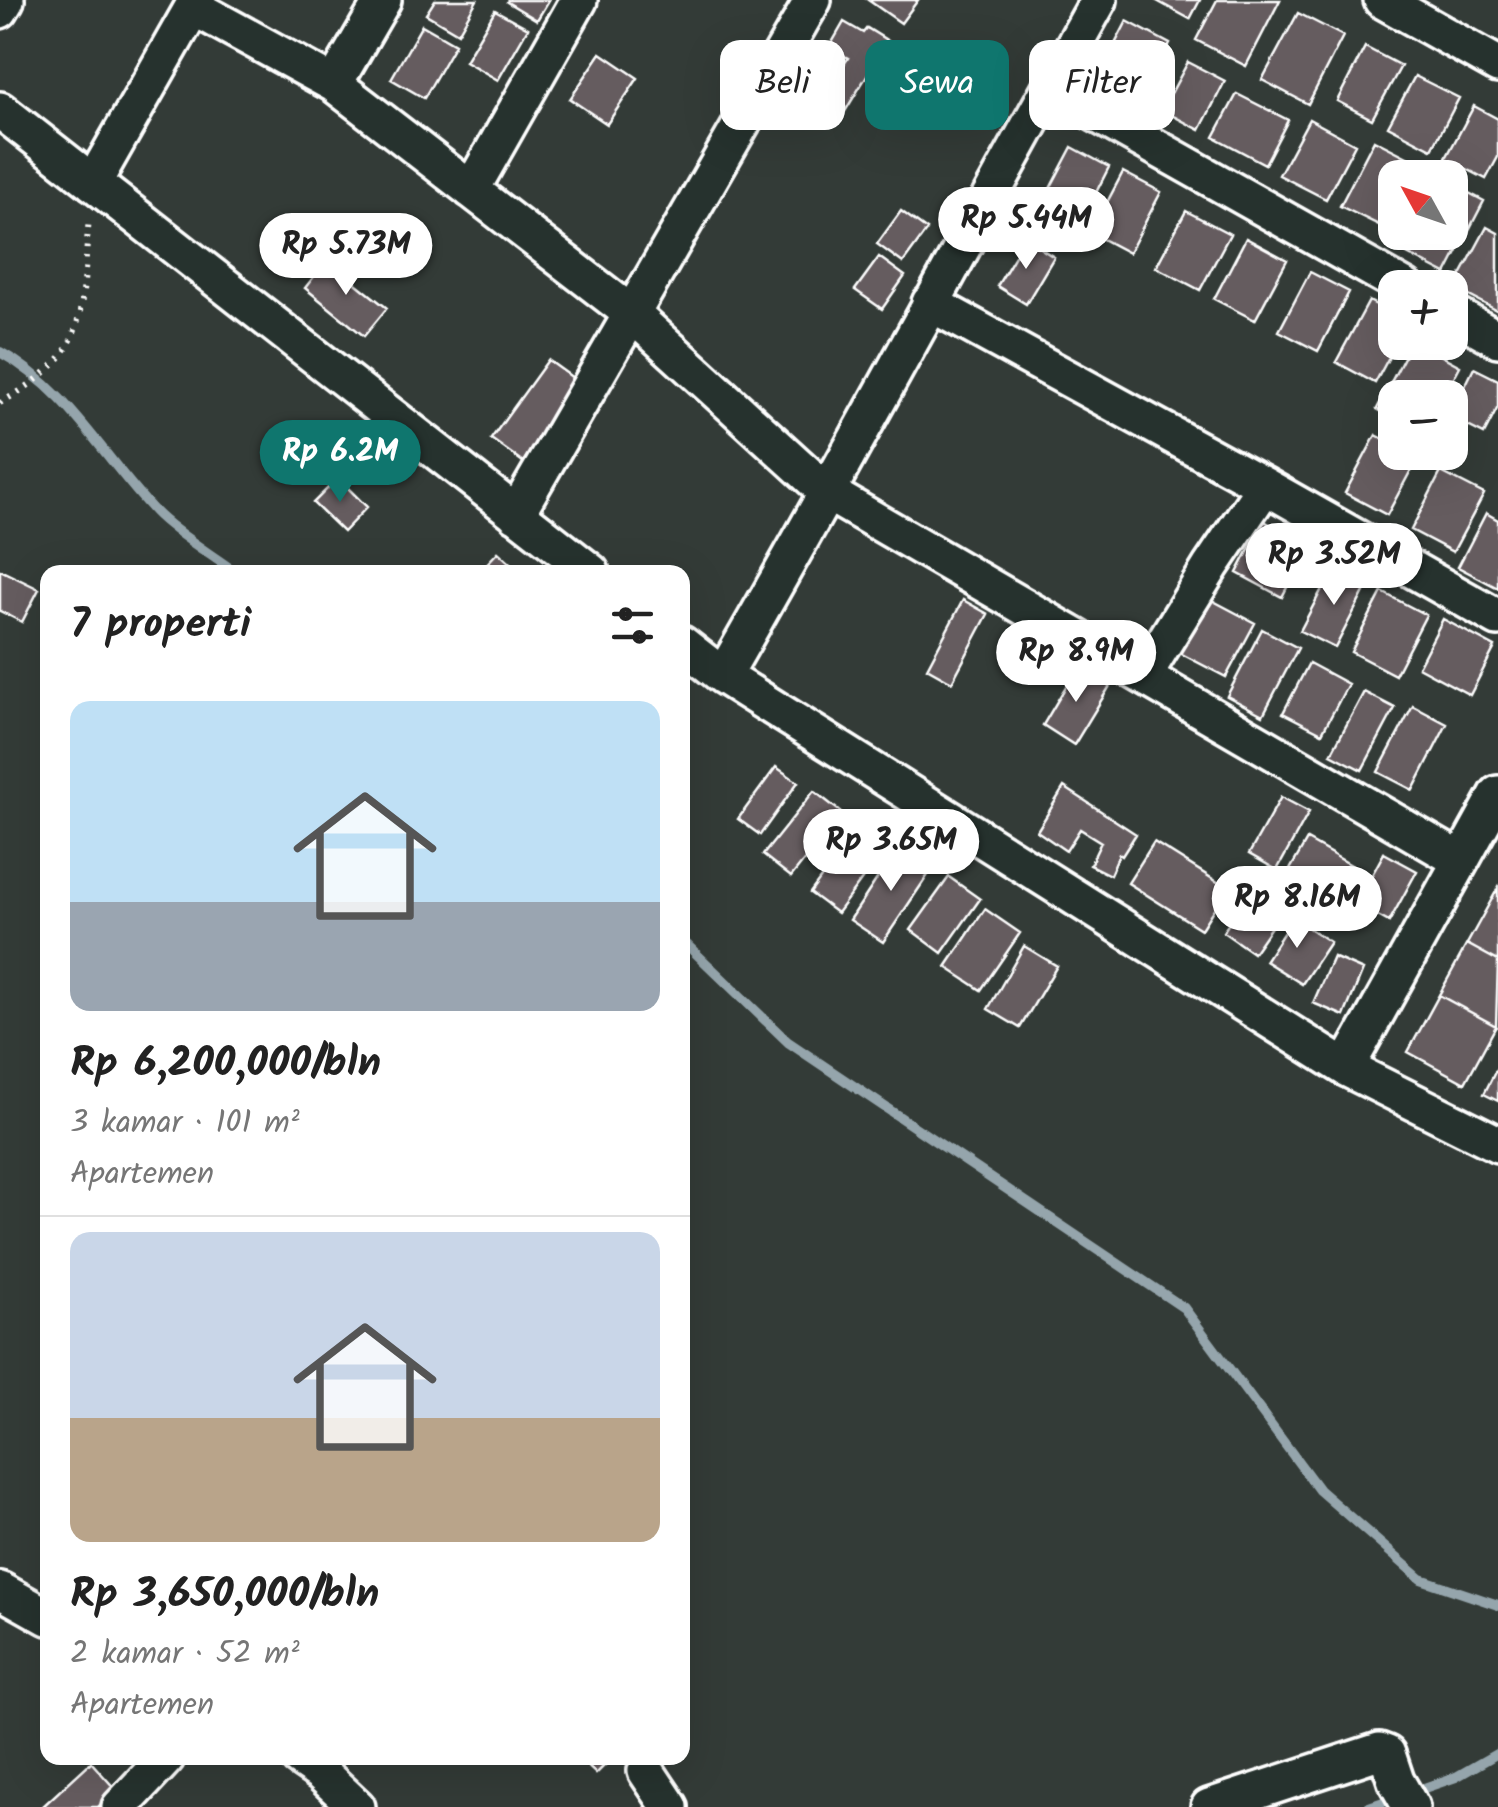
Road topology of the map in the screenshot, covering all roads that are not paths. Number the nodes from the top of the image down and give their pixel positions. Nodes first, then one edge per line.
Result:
1 (6, 0) edge
2 (383, 0) edge
3 (579, 0) edge
4 (813, 0) edge
5 (1099, 0) edge
6 (1382, 0) edge
7 (195, 4) edge
8 (0, 10) edge
9 (1077, 40) edge
10 (1498, 65) edge
11 (334, 84) junction
12 (0, 110) edge
13 (1029, 126) edge
14 (1125, 130) edge
15 (93, 183) junction
16 (471, 190) junction
17 (1378, 272) edge
18 (930, 303) junction
19 (632, 314) junction
20 (1468, 322) edge
21 (1498, 339) edge
22 (1265, 486) junction
23 (828, 493) junction
24 (516, 514) junction
25 (582, 565) edge
26 (1498, 618) edge
27 (690, 650) edge
28 (722, 676) junction
29 (1144, 676) junction
30 (1498, 794) edge
31 (1460, 860) junction
32 (1346, 1068) junction
33 (1498, 1144) edge
34 (0, 1590) edge
35 (40, 1612) edge
36 (159, 1765) edge
37 (309, 1765) edge
38 (646, 1771) dead end
39 (1404, 1794) edge
40 (120, 1807) edge
41 (357, 1807) edge
42 (670, 1807) edge
43 (1209, 1807) edge

1 - 8 street
2 - 11 street
3 - 16 street
4 - 19 street
5 - 9 street
6 - 10 street
7 - 11 street
7 - 15 street
11 - 16 street
12 - 15 street
13 - 18 street
14 - 17 street
15 - 24 street
16 - 19 street
18 - 22 street
18 - 23 street
19 - 23 street
19 - 24 street
20 - 21 street
22 - 26 street
22 - 29 street
23 - 28 street
23 - 29 street
24 - 25 street
27 - 28 street
28 - 32 street
29 - 31 street
30 - 31 street
31 - 32 street
32 - 33 street
34 - 35 street
36 - 40 street
37 - 41 street
38 - 42 street
39 - 43 street

